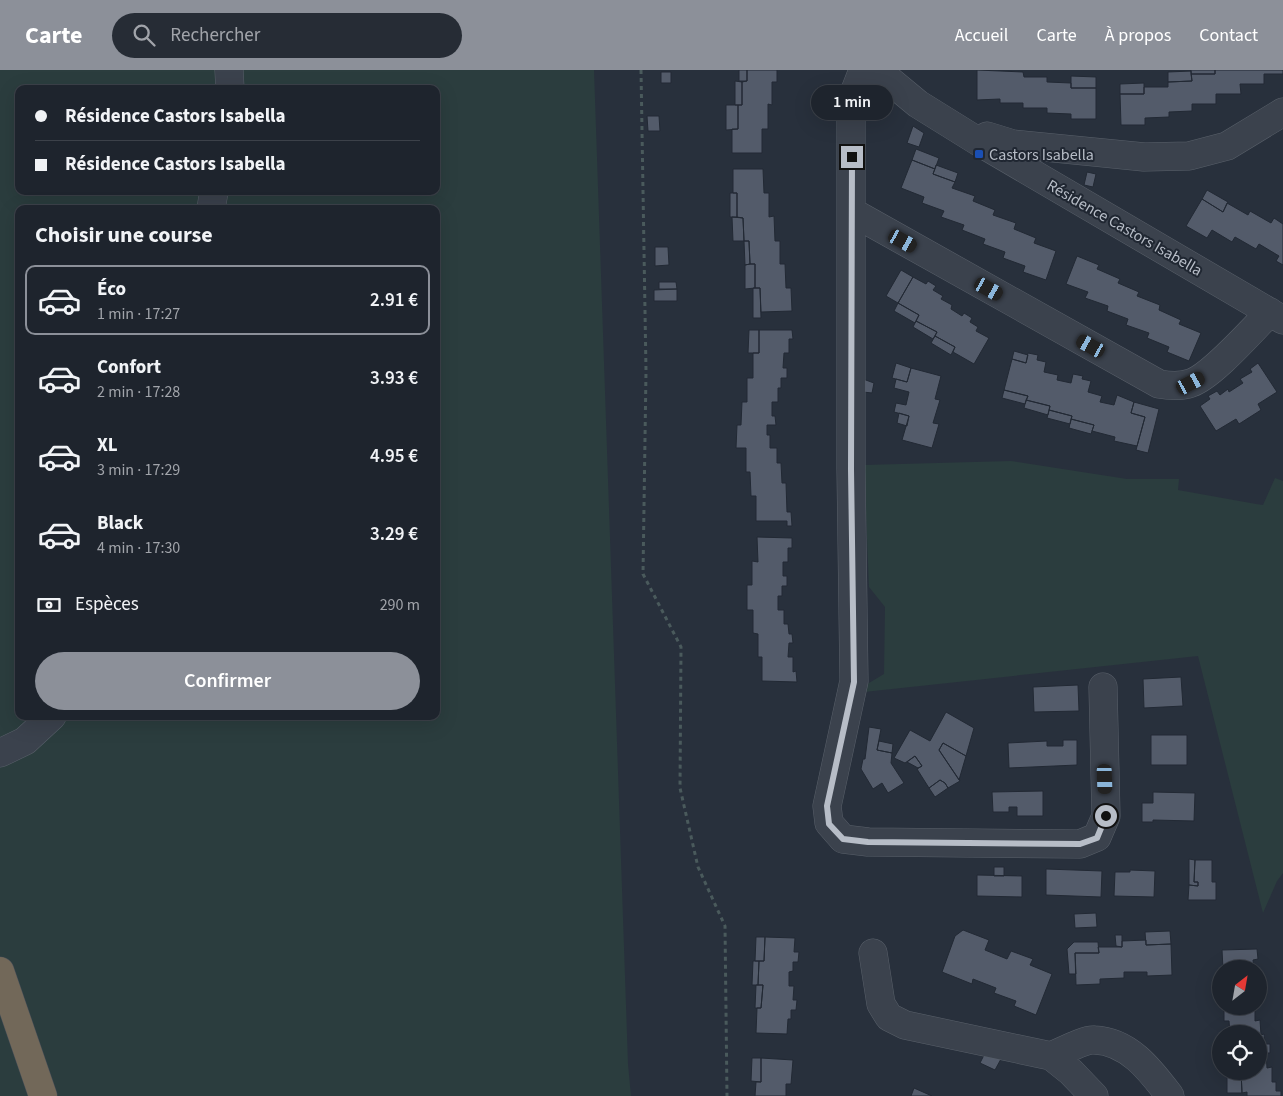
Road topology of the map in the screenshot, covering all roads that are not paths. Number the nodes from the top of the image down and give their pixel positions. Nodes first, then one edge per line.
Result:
1 (230, 70) edge
2 (863, 70) edge
3 (878, 70) edge
4 (230, 85) edge
5 (1283, 112) edge
6 (954, 127) junction
7 (852, 212) junction
8 (1276, 316) edge
9 (1103, 687) dead end
10 (48, 720) edge
11 (0, 753) edge
12 (873, 953) dead end
13 (0, 971) edge
14 (0, 1017) edge
15 (1051, 1056) junction
16 (23, 1096) edge
17 (42, 1096) edge
18 (1094, 1096) edge
19 (1170, 1096) edge

1 - 4 street
2 - 7 street
3 - 6 street, Résidence Castors Isabella
5 - 6 street, Résidence Castors Isabella
6 - 8 street, Résidence Castors Isabella
7 - 8 street, Résidence Castors Isabella
7 - 9 street
10 - 11 street
12 - 15 street
13 - 17 highway
14 - 16 highway
15 - 18 street
15 - 19 street

